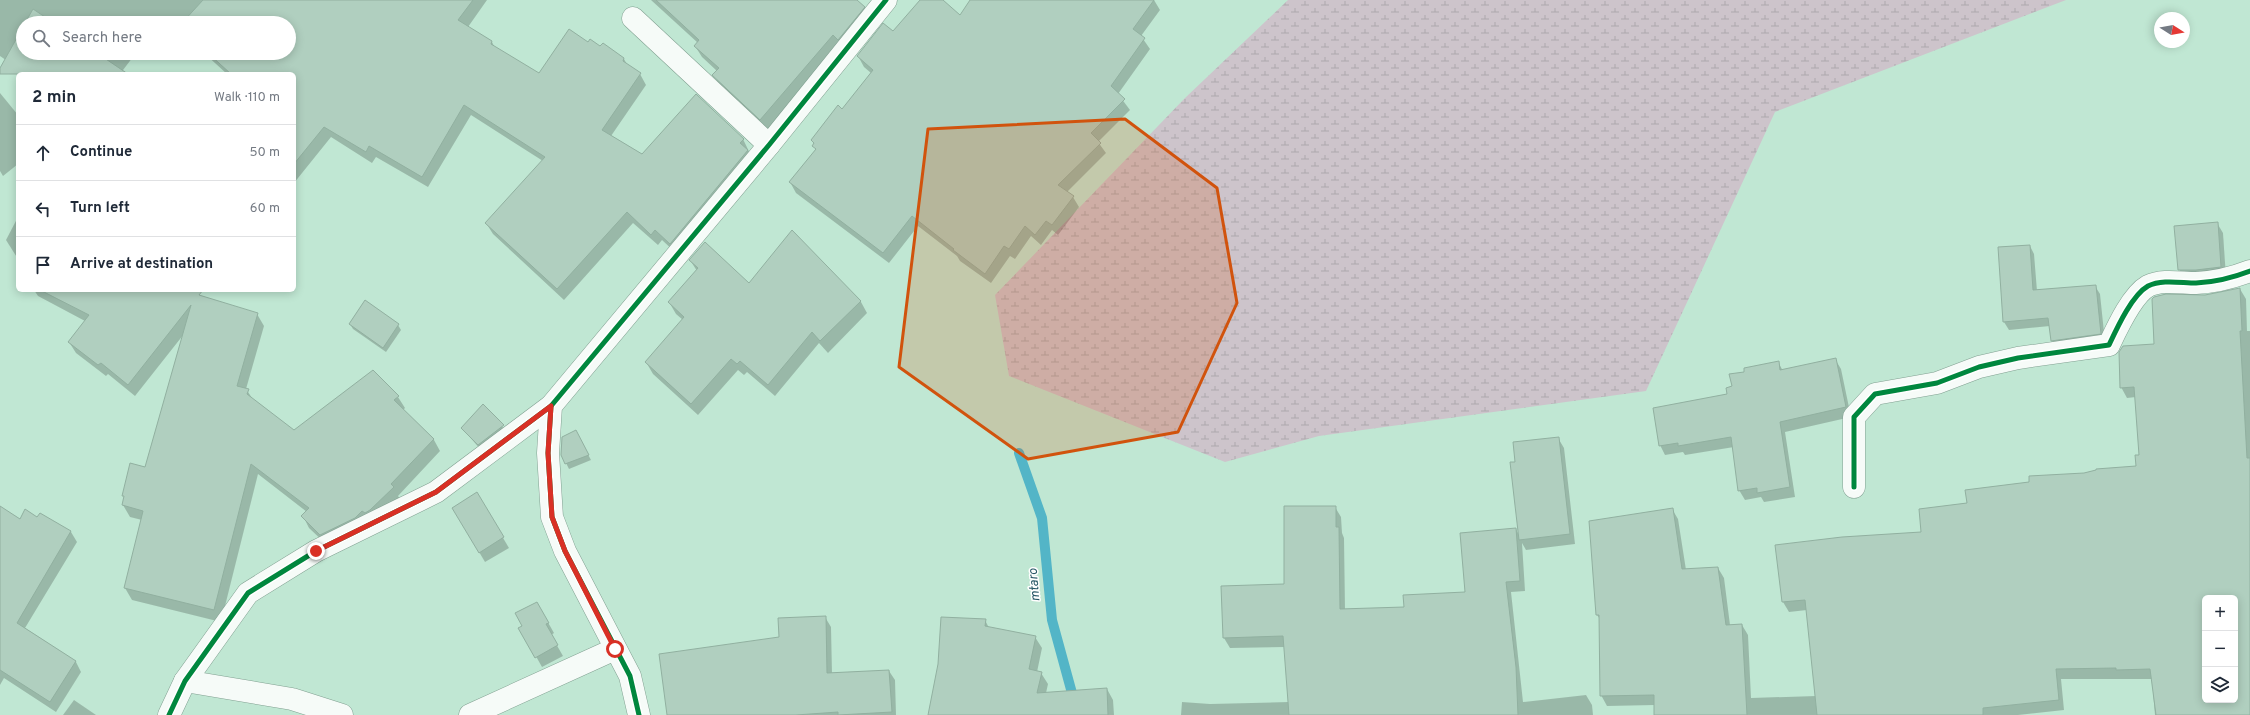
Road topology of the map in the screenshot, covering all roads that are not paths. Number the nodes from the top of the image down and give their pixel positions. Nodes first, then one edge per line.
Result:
1 (886, 0) edge
2 (633, 18) dead end
3 (769, 145) junction
4 (2250, 271) edge
5 (551, 406) junction
6 (1854, 487) dead end
7 (615, 649) junction
8 (185, 681) junction
9 (169, 715) edge
10 (342, 715) edge
11 (470, 715) edge
12 (639, 715) edge

1 - 3 street
2 - 3 street
3 - 5 street
4 - 6 street
5 - 7 street
5 - 8 street
7 - 11 street
7 - 12 street
8 - 9 street
8 - 10 street

